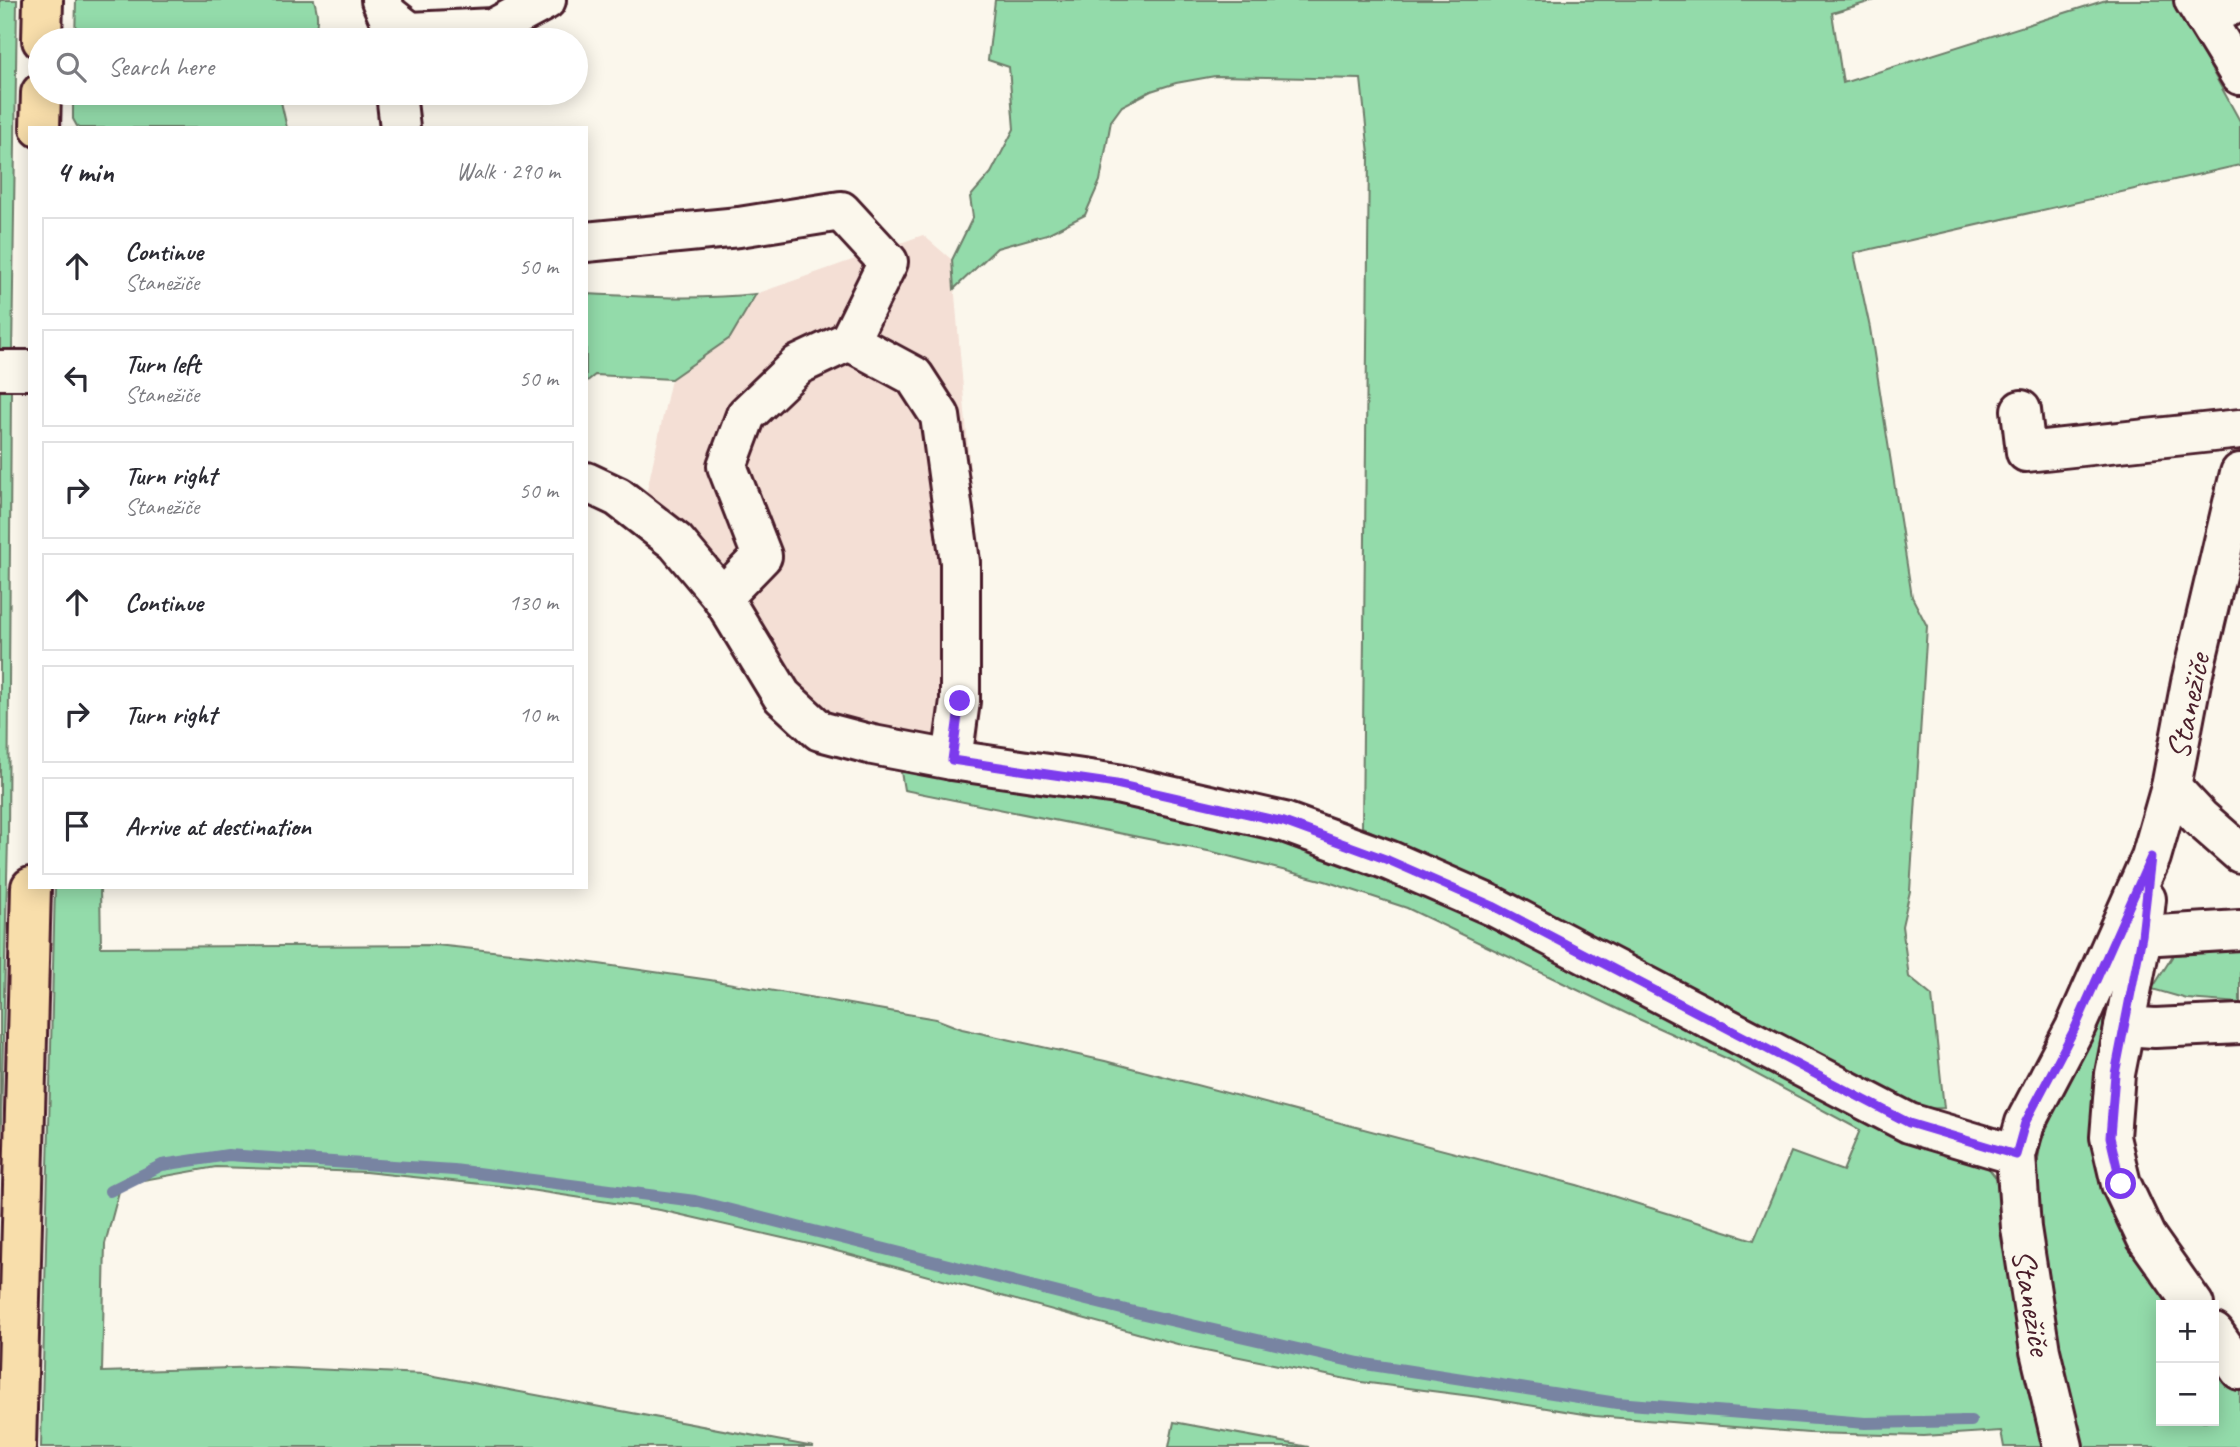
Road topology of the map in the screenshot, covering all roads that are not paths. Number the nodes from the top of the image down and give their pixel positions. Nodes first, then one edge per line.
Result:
1 (43, 0) edge
2 (381, 0) edge
3 (546, 0) edge
4 (2240, 2) edge
5 (2199, 9) edge
6 (42, 28) edge
7 (401, 28) edge
8 (494, 28) edge
9 (2240, 75) edge
10 (41, 105) edge
11 (397, 105) edge
12 (40, 126) edge
13 (400, 126) edge
14 (588, 242) edge
15 (849, 341) junction
16 (0, 370) edge
17 (28, 370) edge
18 (2021, 410) dead end
19 (2240, 429) edge
20 (2240, 473) edge
21 (588, 483) edge
22 (722, 597) junction
23 (952, 760) junction
24 (2171, 786) junction
25 (2240, 853) edge
26 (2151, 857) junction
27 (31, 889) edge
28 (2240, 930) edge
29 (2142, 936) junction
30 (2240, 1024) edge
31 (2124, 1026) junction
32 (2016, 1155) junction
33 (2190, 1300) edge
34 (2219, 1340) edge
35 (2240, 1370) edge
36 (16, 1447) edge
37 (2063, 1447) edge

1 - 6 main road
2 - 7 street
3 - 8 street
4 - 5 street
5 - 9 street
10 - 12 main road
11 - 13 street
14 - 15 street
15 - 22 street
15 - 23 street
16 - 17 street
18 - 19 street
20 - 24 street, Stanežiče
21 - 22 street
22 - 23 street
23 - 32 street
24 - 25 street
24 - 26 street, Stanežiče
26 - 29 street, Stanežiče
26 - 32 street, Stanežiče
27 - 36 main road
28 - 29 street
29 - 31 street, Stanežiče
30 - 31 street
31 - 33 street, Stanežiče
32 - 37 street, Stanežiče
34 - 35 street

